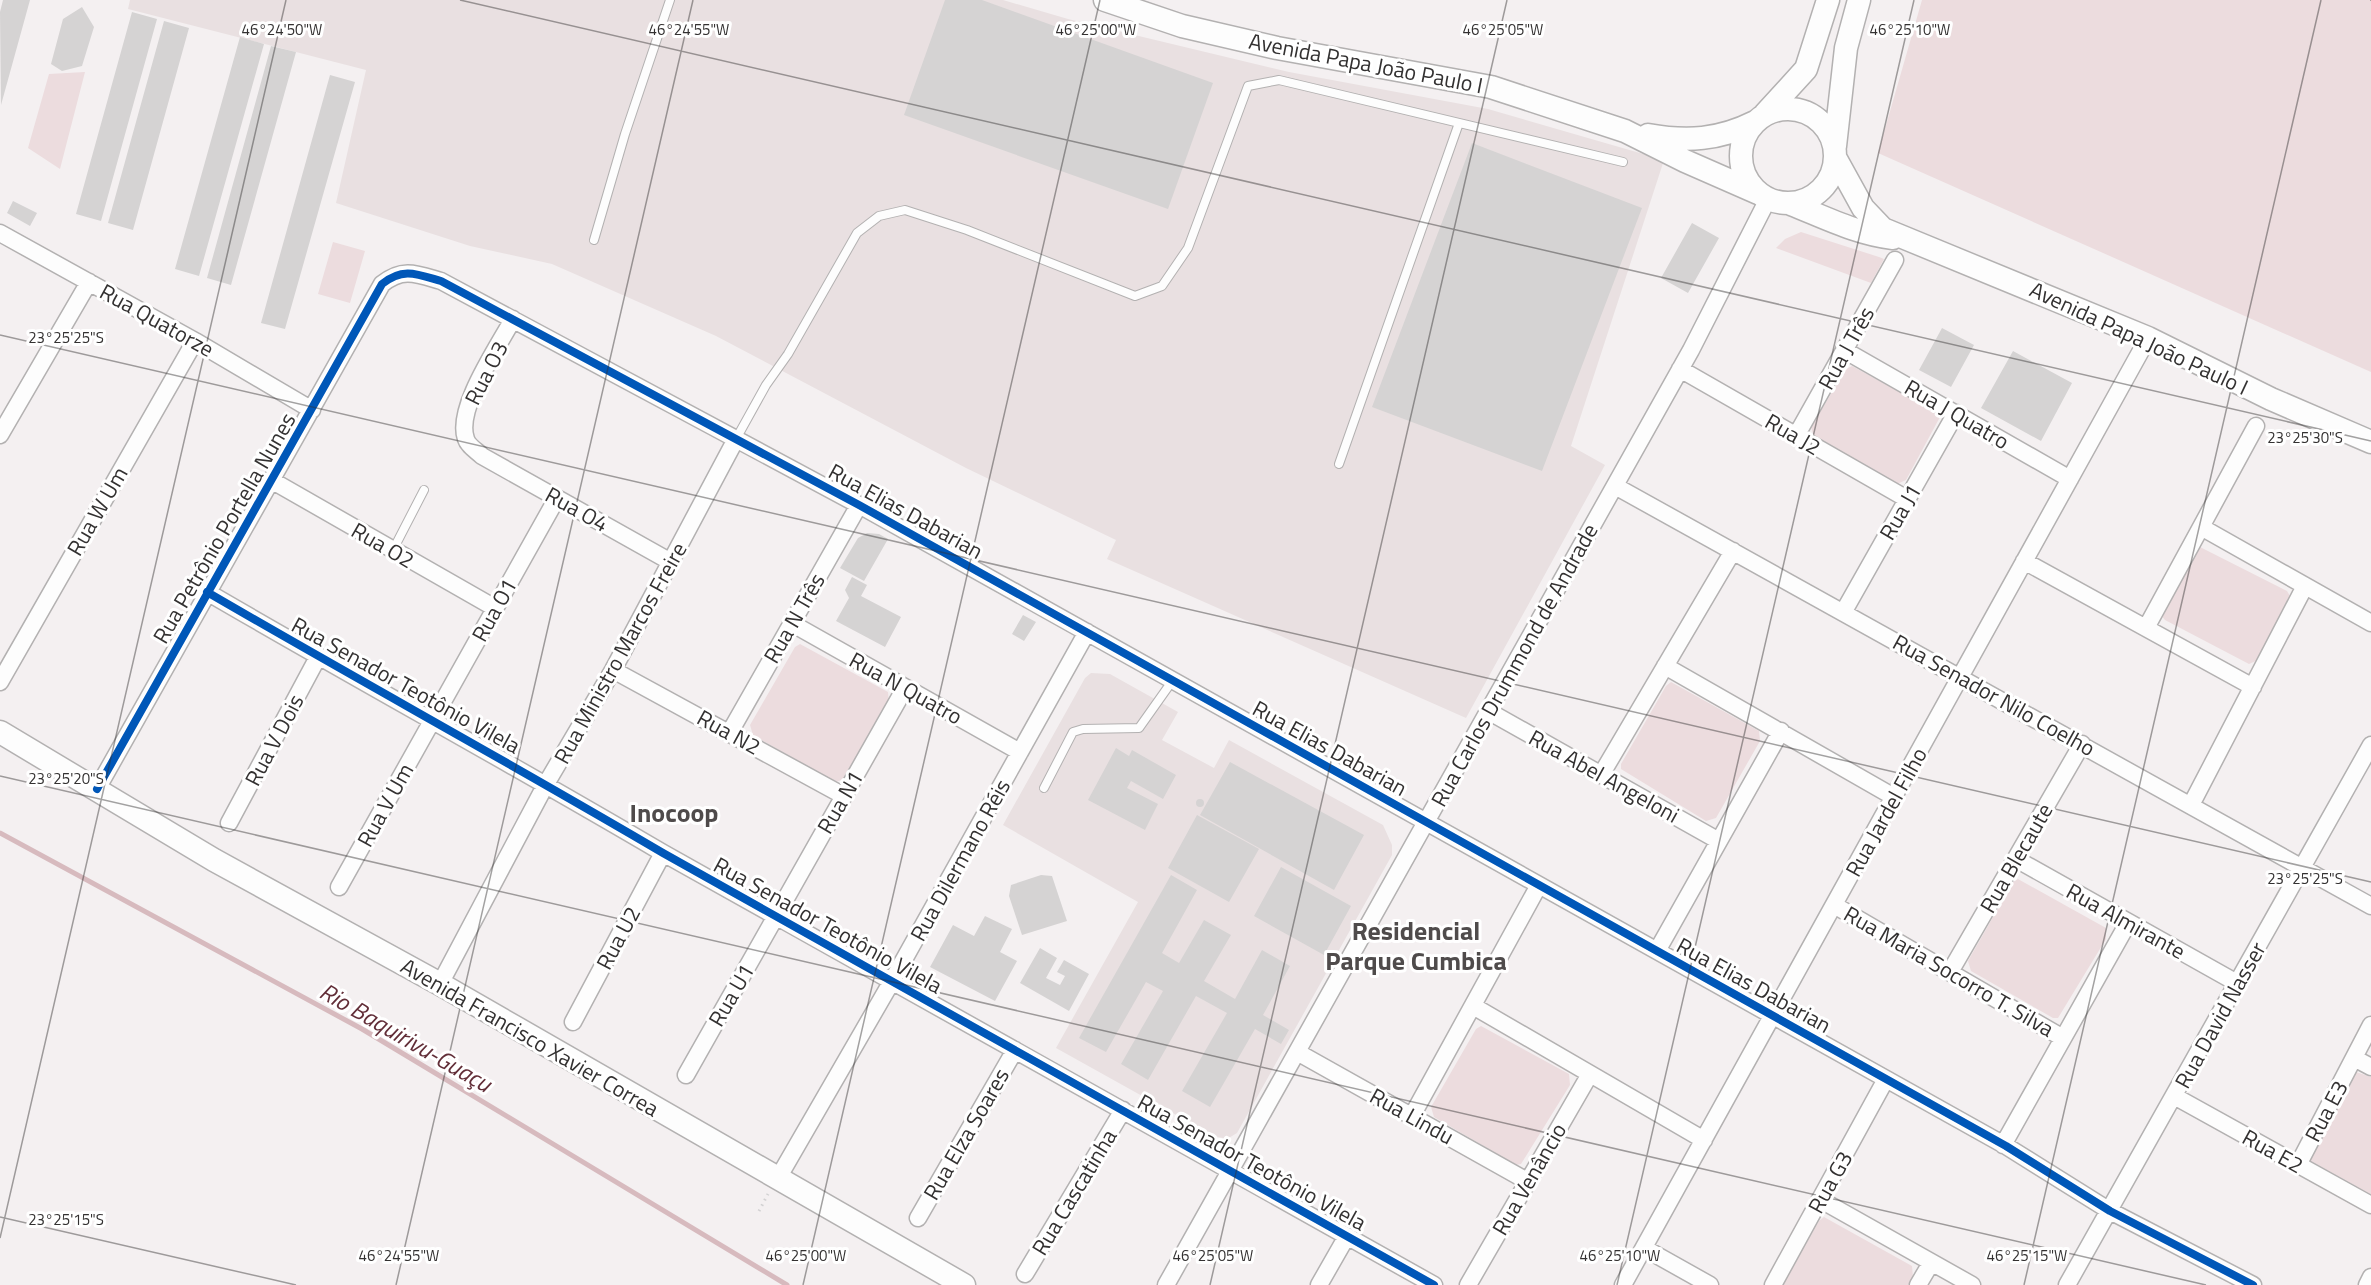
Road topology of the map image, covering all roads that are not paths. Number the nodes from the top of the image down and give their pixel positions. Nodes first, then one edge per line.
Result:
1 (670, 0) edge
2 (1105, 0) edge
3 (1827, 0) edge
4 (1859, 0) edge
5 (1759, 119) junction
6 (1459, 123) junction
7 (1625, 131) junction
8 (1835, 154) junction
9 (1623, 162) dead end
10 (1763, 196) junction
11 (1791, 204) junction
12 (0, 233) edge
13 (594, 240) dead end
14 (1900, 250) junction
15 (89, 282) junction
16 (382, 284) joint
17 (513, 319) junction
18 (2148, 338) junction
19 (195, 341) junction
20 (1845, 350) junction
21 (1680, 369) junction
22 (312, 410) junction
23 (1956, 413) junction
24 (2256, 426) dead end
25 (0, 435) edge
26 (1797, 436) junction
27 (736, 439) junction
28 (2371, 442) edge
29 (482, 456) joint
30 (1339, 464) dead end
31 (2070, 479) junction
32 (271, 480) junction
33 (1615, 486) junction
34 (424, 490) dead end
35 (557, 498) junction
36 (1907, 499) junction
37 (859, 505) junction
38 (2201, 527) junction
39 (392, 550) junction
40 (1733, 551) junction
41 (2024, 561) junction
42 (671, 562) junction
43 (2305, 586) junction
44 (207, 592) junction
45 (495, 608) junction
46 (1844, 612) junction
47 (2371, 623) edge
48 (791, 624) junction
49 (2146, 628) junction
50 (1087, 632) junction
51 (318, 657) junction
52 (1665, 666) junction
53 (613, 670) junction
54 (1960, 676) junction
55 (1173, 680) junction
56 (0, 682) edge
57 (2253, 687) junction
58 (905, 688) junction
59 (1488, 711) junction
60 (431, 723) junction
61 (1781, 731) junction
62 (0, 732) edge
63 (730, 732) junction
64 (2082, 744) junction
65 (1020, 752) junction
66 (2369, 752) edge
67 (1601, 775) junction
68 (546, 784) junction
69 (1044, 788) dead end
70 (97, 789) junction
71 (844, 796) junction
72 (1893, 797) junction
73 (2191, 805) junction
74 (1427, 822) junction
75 (230, 823) dead end
76 (1719, 841) junction
77 (663, 853) junction
78 (2016, 859) junction
79 (2302, 868) junction
80 (1539, 885) junction
81 (339, 887) dead end
82 (1834, 905) junction
83 (2371, 906) edge
84 (776, 916) junction
85 (2127, 923) junction
86 (1657, 951) junction
87 (1950, 972) junction
88 (892, 981) junction
89 (2237, 983) junction
90 (440, 984) junction
91 (1473, 1006) junction
92 (1773, 1016) junction
93 (573, 1022) dead end
94 (2371, 1025) edge
95 (2063, 1038) junction
96 (1015, 1050) junction
97 (1297, 1052) junction
98 (2354, 1058) junction
99 (2371, 1067) edge
100 (1590, 1074) junction
101 (686, 1075) dead end
102 (1886, 1079) junction
103 (2174, 1096) junction
104 (1123, 1110) junction
105 (1412, 1116) junction
106 (1704, 1140) junction
107 (2002, 1145) junction
108 (2298, 1165) junction
109 (1230, 1170) junction
110 (777, 1180) junction
111 (1527, 1181) junction
112 (1821, 1200) junction
113 (2371, 1205) edge
114 (2110, 1211) junction
115 (918, 1218) dead end
116 (1347, 1236) junction
117 (1644, 1248) junction
118 (1931, 1263) junction
119 (1025, 1274) dead end
120 (2371, 1277) edge
121 (2228, 1279) edge
122 (964, 1285) edge
123 (1166, 1285) edge
124 (1319, 1285) edge
125 (1434, 1285) edge
126 (1468, 1285) edge
127 (1623, 1285) edge
128 (1710, 1285) edge
129 (1773, 1285) edge
130 (1918, 1285) edge
131 (1972, 1285) edge
132 (2067, 1285) edge
133 (2253, 1285) edge
134 (2367, 1285) edge

1 - 13 lane
2 - 7 main road, Avenida Papa João Paulo I
3 - 5 main road
4 - 8 main road
5 - 7 main road, Avenida Papa João Paulo I
5 - 8 main road
5 - 10 main road
6 - 9 lane
6 - 27 lane, Rua Ministro Marcos Freire
6 - 30 lane
7 - 10 main road, Avenida Papa João Paulo I
8 - 11 main road
8 - 14 main road, Avenida Papa João Paulo I
10 - 11 main road
10 - 21 street, Rua Carlos Drummond de Andrade
11 - 14 main road, Avenida Papa João Paulo I
12 - 15 street, Rua Quatorze
14 - 18 main road, Avenida Papa João Paulo I
14 - 20 street, Rua J Três
15 - 19 street, Rua Quatorze
15 - 25 street
16 - 17 street, Rua Elias Dabarian
16 - 22 street, Rua Petrônio Portella Nunes
17 - 27 street, Rua Elias Dabarian
17 - 29 street, Rua O3
18 - 28 main road, Avenida Papa João Paulo I
18 - 31 street, Rua Jardel Filho
19 - 22 street, Rua Quatorze
19 - 56 street, Rua W Um
20 - 23 street, Rua J Quatro
20 - 26 street, Rua J Três
21 - 26 street, Rua J2
21 - 33 street, Rua Carlos Drummond de Andrade
22 - 32 street, Rua Petrônio Portella Nunes
23 - 31 street, Rua J Quatro
23 - 36 street, Rua J1
24 - 38 street
26 - 36 street, Rua J2
27 - 37 street, Rua Elias Dabarian
27 - 42 street, Rua Ministro Marcos Freire
29 - 35 street, Rua O4
31 - 41 street, Rua Jardel Filho
32 - 39 street, Rua O2
32 - 44 street, Rua Petrônio Portella Nunes
33 - 40 street, Rua Senador Nilo Coelho
33 - 59 street, Rua Carlos Drummond de Andrade
34 - 39 lane
35 - 42 street, Rua O4
35 - 45 street, Rua O1
36 - 46 street, Rua J1
37 - 48 street, Rua N Três
37 - 50 street, Rua Elias Dabarian
38 - 43 street
38 - 49 street
39 - 45 street, Rua O2
40 - 46 street, Rua Senador Nilo Coelho
40 - 52 street
41 - 49 street
41 - 54 street, Rua Jardel Filho
42 - 53 street, Rua Ministro Marcos Freire
43 - 47 street
43 - 57 street
44 - 51 street, Rua Senador Teotônio Vilela
44 - 70 street, Rua Petrônio Portella Nunes
45 - 60 street, Rua O1
46 - 54 street, Rua Senador Nilo Coelho
48 - 58 street, Rua N Quatro
48 - 63 street, Rua N Três
49 - 57 street
50 - 55 street, Rua Elias Dabarian
50 - 65 street, Rua Dilermano Réis
51 - 60 street, Rua Senador Teotônio Vilela
51 - 75 street, Rua V Dois
52 - 61 street
52 - 67 street
53 - 63 street, Rua N2
53 - 68 street, Rua Ministro Marcos Freire
54 - 64 street, Rua Senador Nilo Coelho
54 - 72 street, Rua Jardel Filho
55 - 69 lane
55 - 74 street, Rua Elias Dabarian
57 - 73 street
58 - 65 street, Rua N Quatro
58 - 71 street, Rua N1
59 - 67 street, Rua Abel Angeloni
59 - 74 street, Rua Carlos Drummond de Andrade
60 - 68 street, Rua Senador Teotônio Vilela
60 - 81 street, Rua V Um
61 - 72 street
61 - 76 street
62 - 70 main road, Avenida Francisco Xavier Correa
63 - 71 street, Rua N2
64 - 73 street, Rua Senador Nilo Coelho
64 - 78 street, Rua Blecaute
65 - 88 street, Rua Dilermano Réis
66 - 79 street, Rua David Nasser
67 - 76 street, Rua Abel Angeloni
68 - 77 street, Rua Senador Teotônio Vilela
68 - 90 street, Rua Ministro Marcos Freire
70 - 90 main road, Avenida Francisco Xavier Correa
71 - 84 street, Rua N1
72 - 82 street, Rua Jardel Filho
73 - 79 street, Rua Senador Nilo Coelho
74 - 80 street, Rua Elias Dabarian
74 - 97 street, Rua Carlos Drummond de Andrade
76 - 86 street
77 - 84 street, Rua Senador Teotônio Vilela
77 - 93 street, Rua U2
78 - 85 street, Rua Almirante
78 - 87 street, Rua Blecaute
79 - 83 street, Rua Senador Nilo Coelho
79 - 89 street, Rua David Nasser
80 - 86 street, Rua Elias Dabarian
80 - 91 street
82 - 87 street, Rua Maria Socorro T. Silva
82 - 92 street, Rua Jardel Filho
84 - 88 street, Rua Senador Teotônio Vilela
84 - 101 street, Rua U1
85 - 89 street, Rua Almirante
85 - 95 street
86 - 92 street, Rua Elias Dabarian
87 - 95 street, Rua Maria Socorro T. Silva
88 - 96 street, Rua Senador Teotônio Vilela
88 - 110 street, Rua Dilermano Réis
89 - 103 street, Rua David Nasser
90 - 110 main road, Avenida Francisco Xavier Correa
91 - 100 street
91 - 105 street
92 - 102 street, Rua Elias Dabarian
92 - 106 street, Rua Jardel Filho
94 - 98 street, Rua E3
95 - 107 street
96 - 104 street, Rua Senador Teotônio Vilela
96 - 115 street, Rua Elza Soares
97 - 105 street, Rua Lindu
97 - 109 street, Rua Carlos Drummond de Andrade
98 - 99 street
98 - 108 street, Rua E3
100 - 106 street
100 - 111 street, Rua Venâncio
102 - 107 street, Rua Elias Dabarian
102 - 112 street, Rua G3
103 - 108 street, Rua E2
103 - 114 street, Rua David Nasser
104 - 109 street, Rua Senador Teotônio Vilela
104 - 119 street, Rua Cascatinha
105 - 111 street, Rua Lindu
106 - 117 street, Rua Jardel Filho
107 - 114 street, Rua Elias Dabarian
108 - 113 street, Rua E2
109 - 116 street, Rua Senador Teotônio Vilela
109 - 123 street, Rua Carlos Drummond de Andrade
110 - 122 main road, Avenida Francisco Xavier Correa
111 - 126 street, Rua Venâncio
112 - 118 street
112 - 129 street, Rua G3
114 - 121 street, Rua Elias Dabarian
114 - 132 street, Rua David Nasser
116 - 124 street
116 - 125 street, Rua Senador Teotônio Vilela
117 - 127 street, Rua Jardel Filho
117 - 128 street
118 - 130 street
118 - 131 street
120 - 134 street
121 - 133 street, Rua Elias Dabarian

